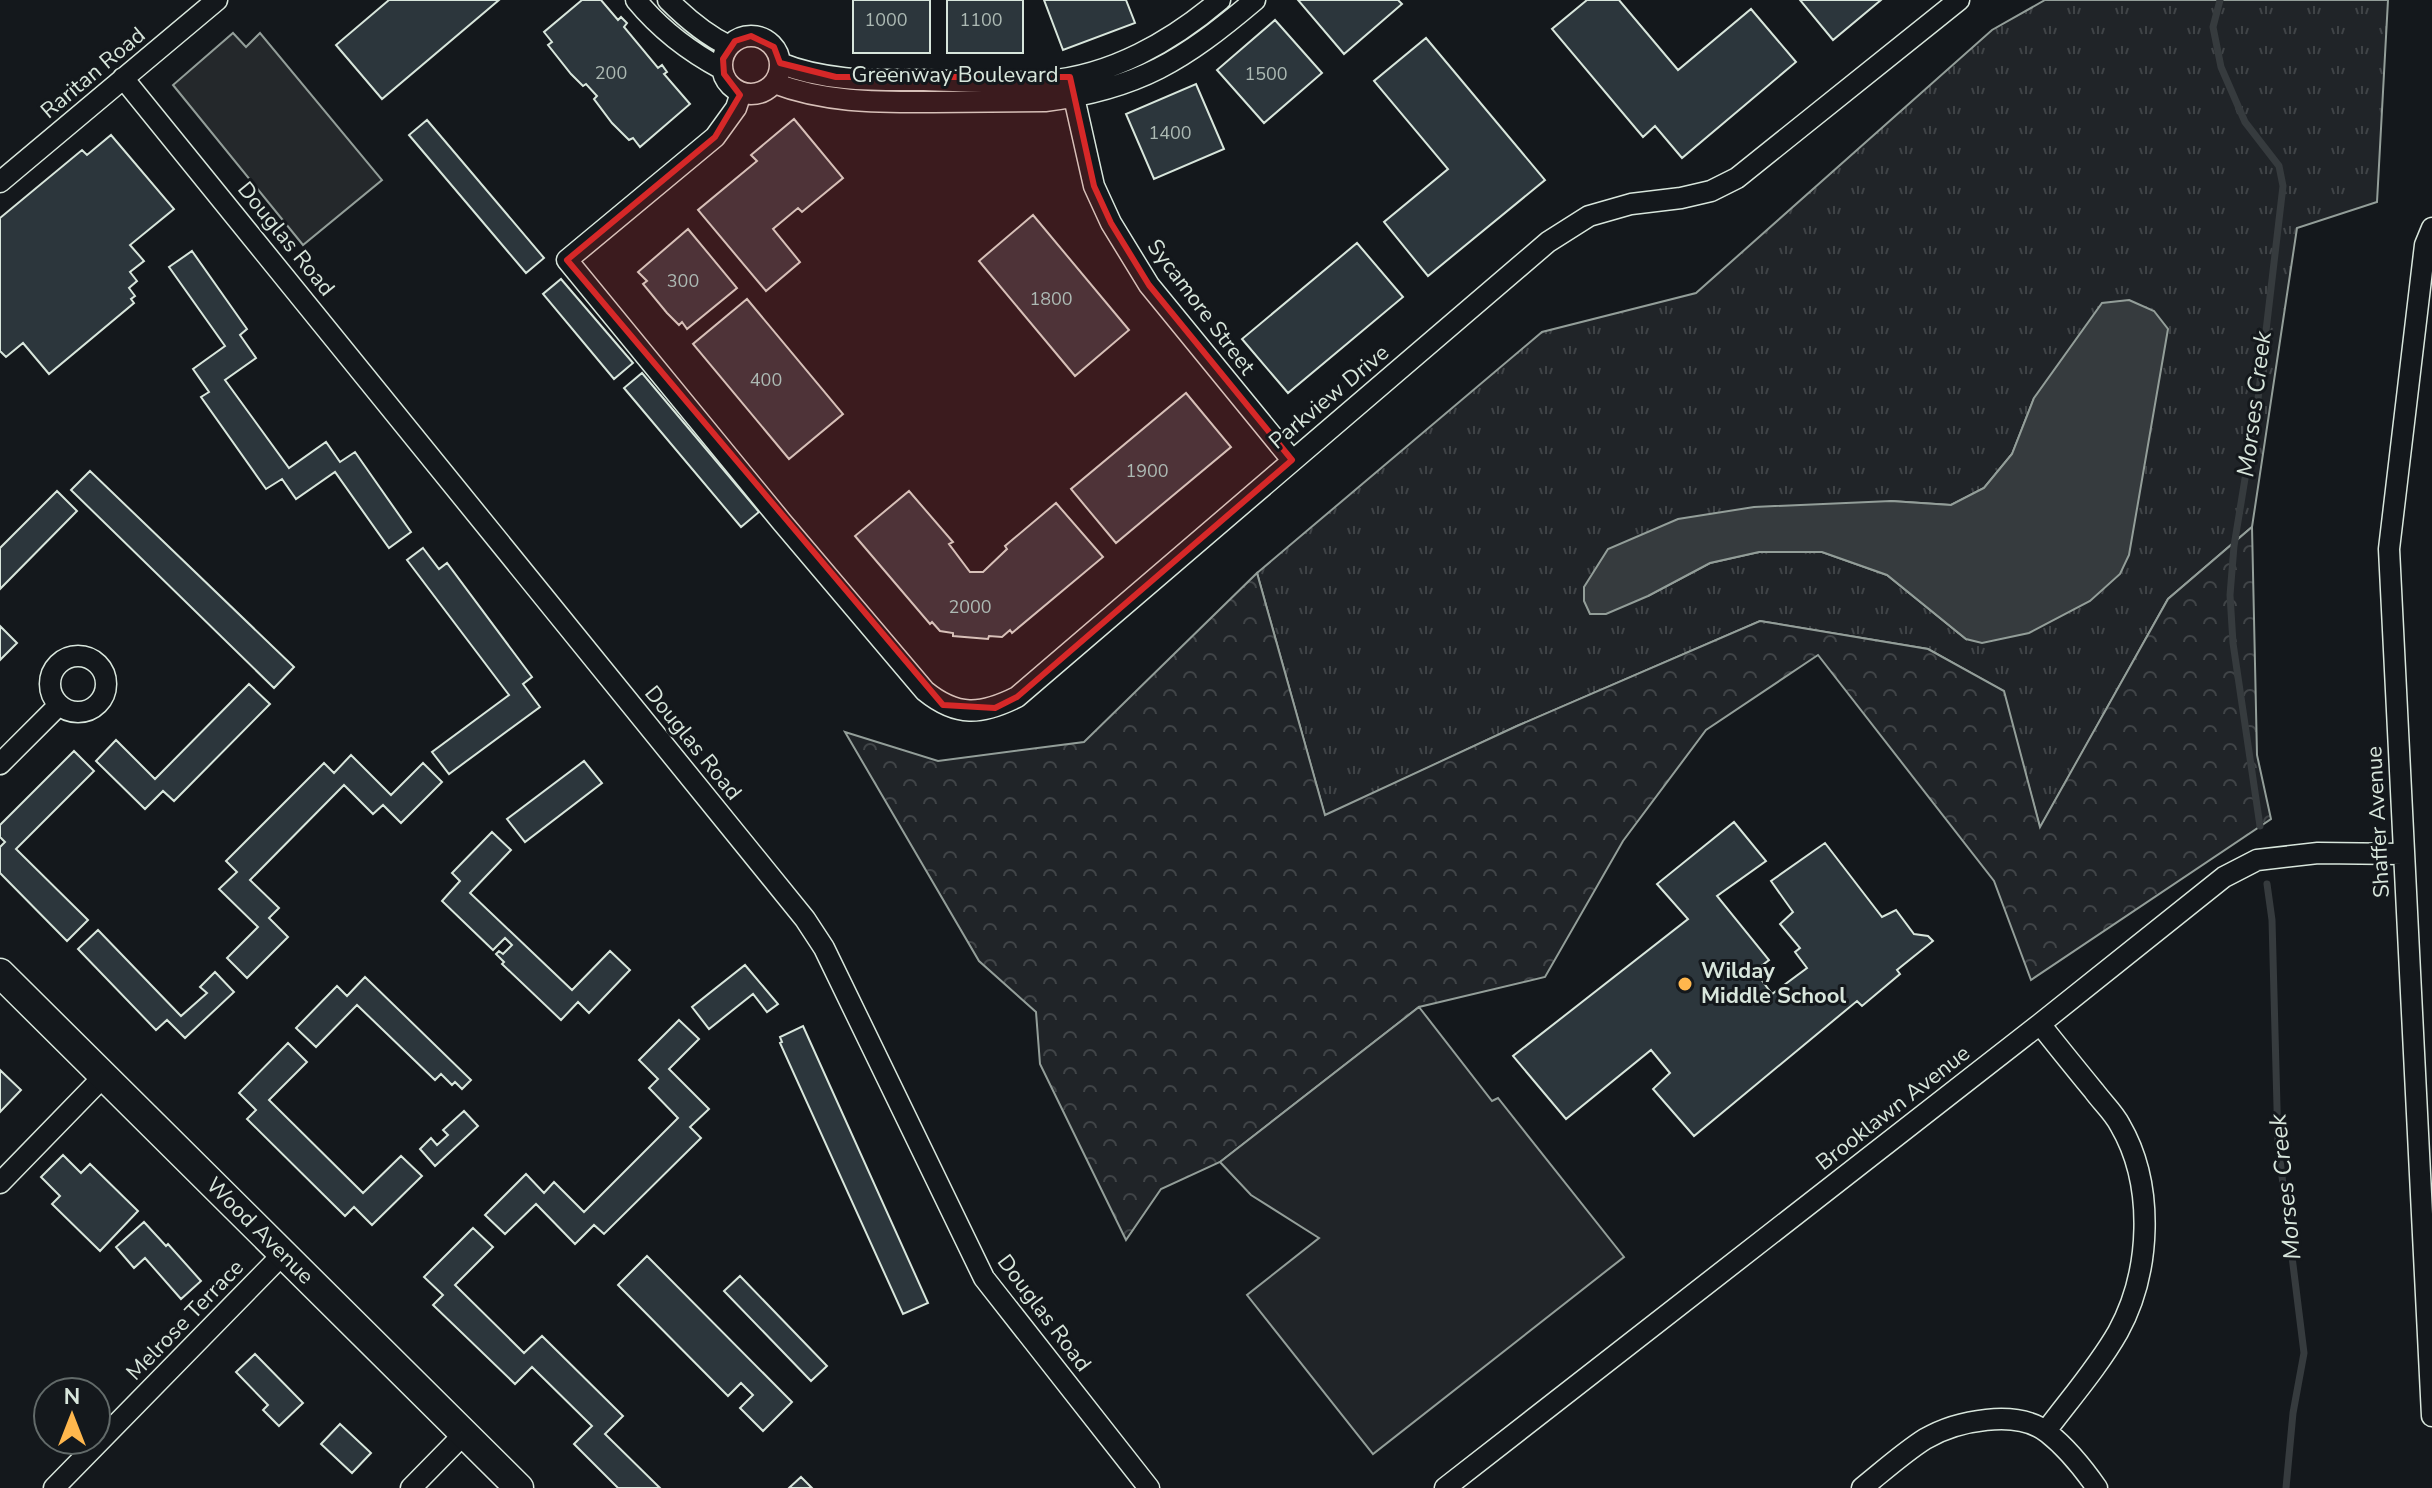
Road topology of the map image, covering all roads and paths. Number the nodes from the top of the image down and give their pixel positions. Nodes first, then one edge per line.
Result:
1 (217, 0) edge
2 (636, 0) edge
3 (668, 0) edge
4 (1220, 0) edge
5 (1255, 0) edge
6 (1959, 0) edge
7 (729, 46) junction
8 (780, 63) junction
9 (722, 69) junction
10 (123, 78) junction
11 (774, 83) junction
12 (1072, 87) junction
13 (741, 93) junction
14 (0, 182) edge
15 (2432, 228) edge
16 (1292, 460) junction
17 (59, 705) dead end
18 (0, 764) edge
19 (2403, 854) junction
20 (0, 973) edge
21 (2040, 1024) junction
22 (104, 1076) junction
23 (2425, 1120) edge
24 (0, 1183) edge
25 (283, 1254) junction
26 (2431, 1386) edge
27 (2432, 1416) edge
28 (2046, 1431) junction
29 (464, 1434) junction
30 (54, 1488) edge
31 (411, 1488) edge
32 (519, 1488) edge
33 (1149, 1488) edge
34 (1445, 1488) edge
35 (1862, 1488) edge
36 (2097, 1488) edge

1 - 10 street, Raritan Road
2 - 9 street
3 - 7 street
4 - 12 street, Greenway Boulevard
5 - 12 street, Greenway Boulevard
6 - 16 street, Parkview Drive
7 - 8 street
7 - 9 street
8 - 11 street
8 - 12 street, Greenway Boulevard
9 - 13 street
10 - 14 street, Raritan Road
10 - 33 street, Douglas Road
11 - 12 street, Greenway Boulevard
11 - 13 street
12 - 16 street, Sycamore Street
13 - 16 street, Parkview Drive
15 - 19 street, Shaffer Avenue
17 - 18 street
19 - 21 street, Brooklawn Avenue
19 - 23 street, Shaffer Avenue
20 - 22 main road, Wood Avenue
21 - 28 street
21 - 34 street, Brooklawn Avenue
22 - 24 street
22 - 25 main road, Wood Avenue
23 - 26 street, Shaffer Avenue
25 - 29 main road, Wood Avenue
25 - 30 street, Melrose Terrace
26 - 27 street, Shaffer Avenue
28 - 35 street
28 - 36 street
29 - 31 street
29 - 32 main road, Wood Avenue

